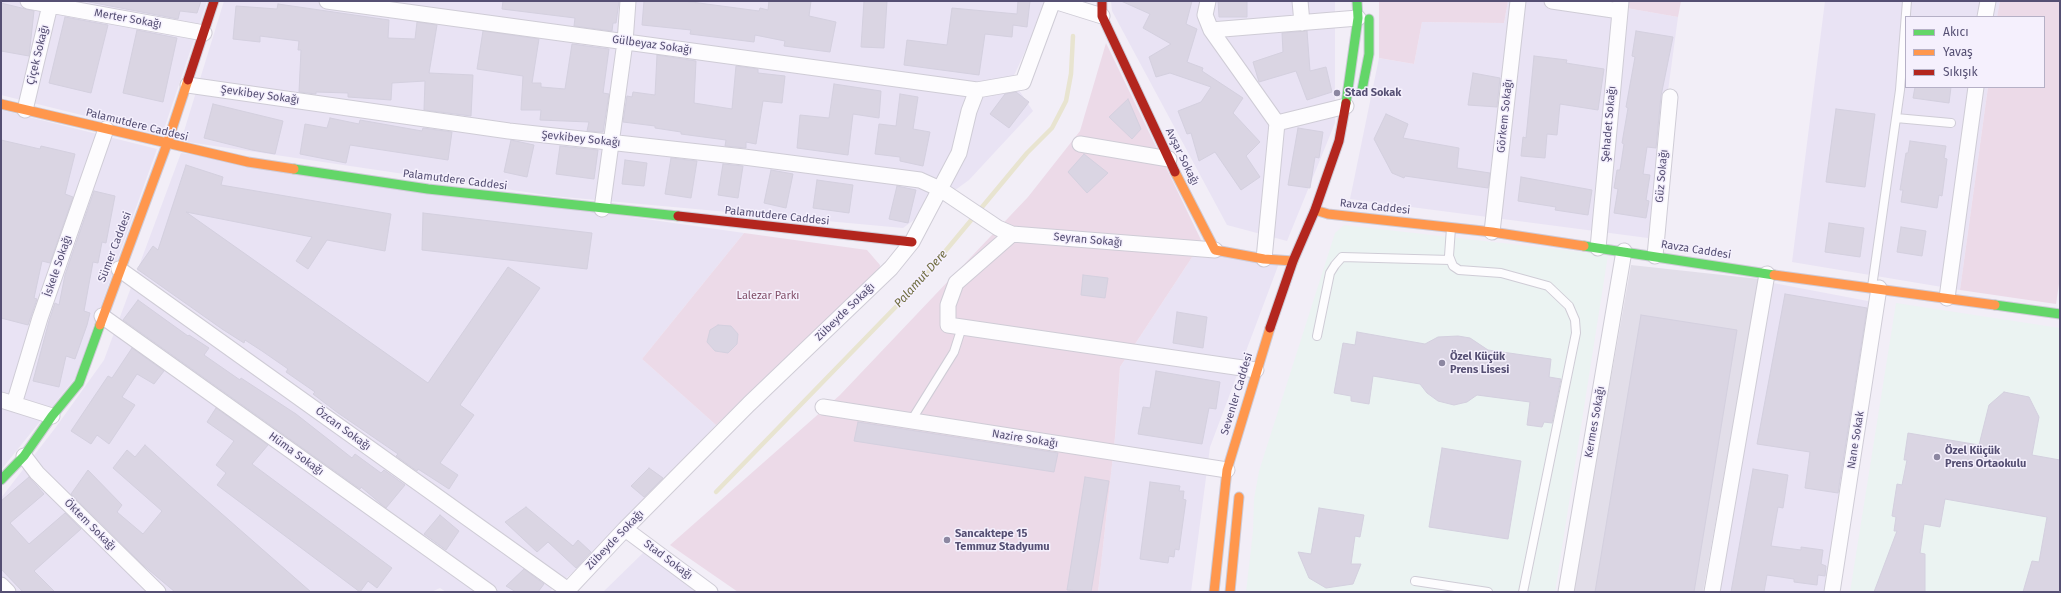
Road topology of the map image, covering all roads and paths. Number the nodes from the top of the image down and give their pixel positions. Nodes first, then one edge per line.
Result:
1 (28, 1) edge
2 (214, 1) edge
3 (327, 1) edge
4 (628, 1) edge
5 (1054, 1) edge
6 (1208, 1) edge
7 (1300, 1) edge
8 (1357, 1) edge
9 (1518, 1) edge
10 (1552, 1) edge
11 (1907, 1) edge
12 (1988, 1) edge
13 (51, 3) edge
14 (1620, 6) edge
15 (1369, 7) dead end
16 (1102, 8) edge
17 (1906, 16) edge
18 (1985, 16) edge
19 (1358, 18) junction
20 (1905, 22) edge
21 (1302, 23) junction
22 (1211, 30) junction
23 (204, 33) junction
24 (626, 42) junction
25 (188, 85) junction
26 (1976, 88) edge
27 (977, 90) junction
28 (1670, 97) dead end
29 (1361, 98) dead end
30 (1, 104) edge
31 (1346, 106) junction
32 (25, 110) junction
33 (1896, 118) junction
34 (1277, 123) junction
35 (1951, 124) dead end
36 (106, 129) junction
37 (612, 142) junction
38 (167, 144) junction
39 (1080, 144) dead end
40 (1169, 160) junction
41 (940, 189) junction
42 (968, 208) joint
43 (602, 209) junction
44 (1315, 210) junction
45 (1450, 228) junction
46 (1492, 232) junction
47 (1012, 234) junction
48 (912, 242) junction
49 (1598, 248) junction
50 (1216, 250) junction
51 (1624, 251) junction
52 (1655, 256) junction
53 (1264, 259) junction
54 (1450, 260) junction
55 (1293, 261) junction
56 (119, 269) junction
57 (1767, 274) junction
58 (1876, 288) junction
59 (1947, 298) junction
60 (2060, 314) edge
61 (102, 316) junction
62 (962, 327) junction
63 (1317, 336) dead end
64 (1256, 370) junction
65 (8, 402) edge
66 (823, 407) dead end
67 (52, 416) junction
68 (911, 421) junction
69 (24, 456) junction
70 (1227, 470) junction
71 (1, 480) edge
72 (1240, 486) dead end
73 (625, 529) junction
74 (1415, 581) dead end
75 (1, 585) edge
76 (567, 591) edge
77 (8, 592) edge
78 (158, 592) edge
79 (489, 592) edge
80 (710, 592) edge
81 (1214, 592) edge
82 (1230, 592) edge
83 (1488, 592) edge
84 (1524, 592) edge
85 (1566, 592) edge
86 (1712, 592) edge
87 (1832, 592) edge

1 - 13 street, Merter Sokağı
2 - 23 street, Sümer Caddesi
3 - 24 street, Gülbeyaz Sokağı
4 - 24 street
5 - 16 street
5 - 27 street
6 - 22 street
7 - 21 street
8 - 19 street, Sevenler Caddesi
9 - 46 street, Görkem Sokağı
10 - 14 street
11 - 17 lane
12 - 18 street
13 - 23 street, Merter Sokağı
13 - 32 street, Çiçek Sokağı
14 - 49 street, Şehadet Sokağı
15 - 29 street
16 - 40 street, Avşar Sokağı
19 - 21 street
19 - 31 street, Sevenler Caddesi
20 - 33 lane
21 - 22 street
22 - 34 street
23 - 25 street, Sümer Caddesi
24 - 27 street, Gülbeyaz Sokağı
24 - 37 street
25 - 37 street, Şevkibey Sokağı
25 - 38 street, Sümer Caddesi
26 - 59 street
27 - 41 street, Zübeyde Sokağı
28 - 52 street, Güz Sokağı
30 - 32 street, Palamutdere Caddesi
31 - 34 street
31 - 44 street, Sevenler Caddesi
32 - 36 street, Palamutdere Caddesi
33 - 35 lane
33 - 58 lane
34 - 53 street
36 - 38 street, Palamutdere Caddesi
36 - 65 street, İskele Sokağı
37 - 41 street, Şevkibey Sokağı
37 - 43 street
38 - 43 street, Palamutdere Caddesi
38 - 56 street, Sümer Caddesi
39 - 40 street
40 - 50 street, Avşar Sokağı
41 - 42 street, Şevkibey Sokağı
41 - 48 street, Zübeyde Sokağı
42 - 47 street, Seyran Sokağı
43 - 48 street, Palamutdere Caddesi
44 - 45 street, Ravza Caddesi
44 - 55 street, Sevenler Caddesi
45 - 46 street, Ravza Caddesi
45 - 54 lane
46 - 49 street, Ravza Caddesi
47 - 50 street, Seyran Sokağı
47 - 62 street
48 - 73 street, Zübeyde Sokağı
49 - 51 street, Ravza Caddesi
50 - 53 street
51 - 52 street, Ravza Caddesi
51 - 85 street, Kermes Sokağı
52 - 57 street, Ravza Caddesi
53 - 55 street
54 - 63 lane
54 - 84 lane
55 - 64 street, Sevenler Caddesi
56 - 61 street, Sümer Caddesi
56 - 76 street, Özcan Sokağı
57 - 58 street, Ravza Caddesi
57 - 86 street
58 - 59 street, Ravza Caddesi
58 - 87 street, Nane Sokak
59 - 60 street, Ravza Caddesi
61 - 67 street, Sümer Caddesi
61 - 79 street, Hüma Sokağı
62 - 64 street
62 - 68 lane
64 - 70 street, Sevenler Caddesi
65 - 67 street
66 - 68 street, Nazire Sokağı
67 - 69 street, Sümer Caddesi
68 - 70 street, Nazire Sokağı
69 - 71 street, Sümer Caddesi
69 - 78 street, Öktem Sokağı
70 - 81 street, Sevenler Caddesi
72 - 82 street
73 - 76 street, Zübeyde Sokağı
73 - 80 street, Stad Sokağı
74 - 83 lane
75 - 77 street

